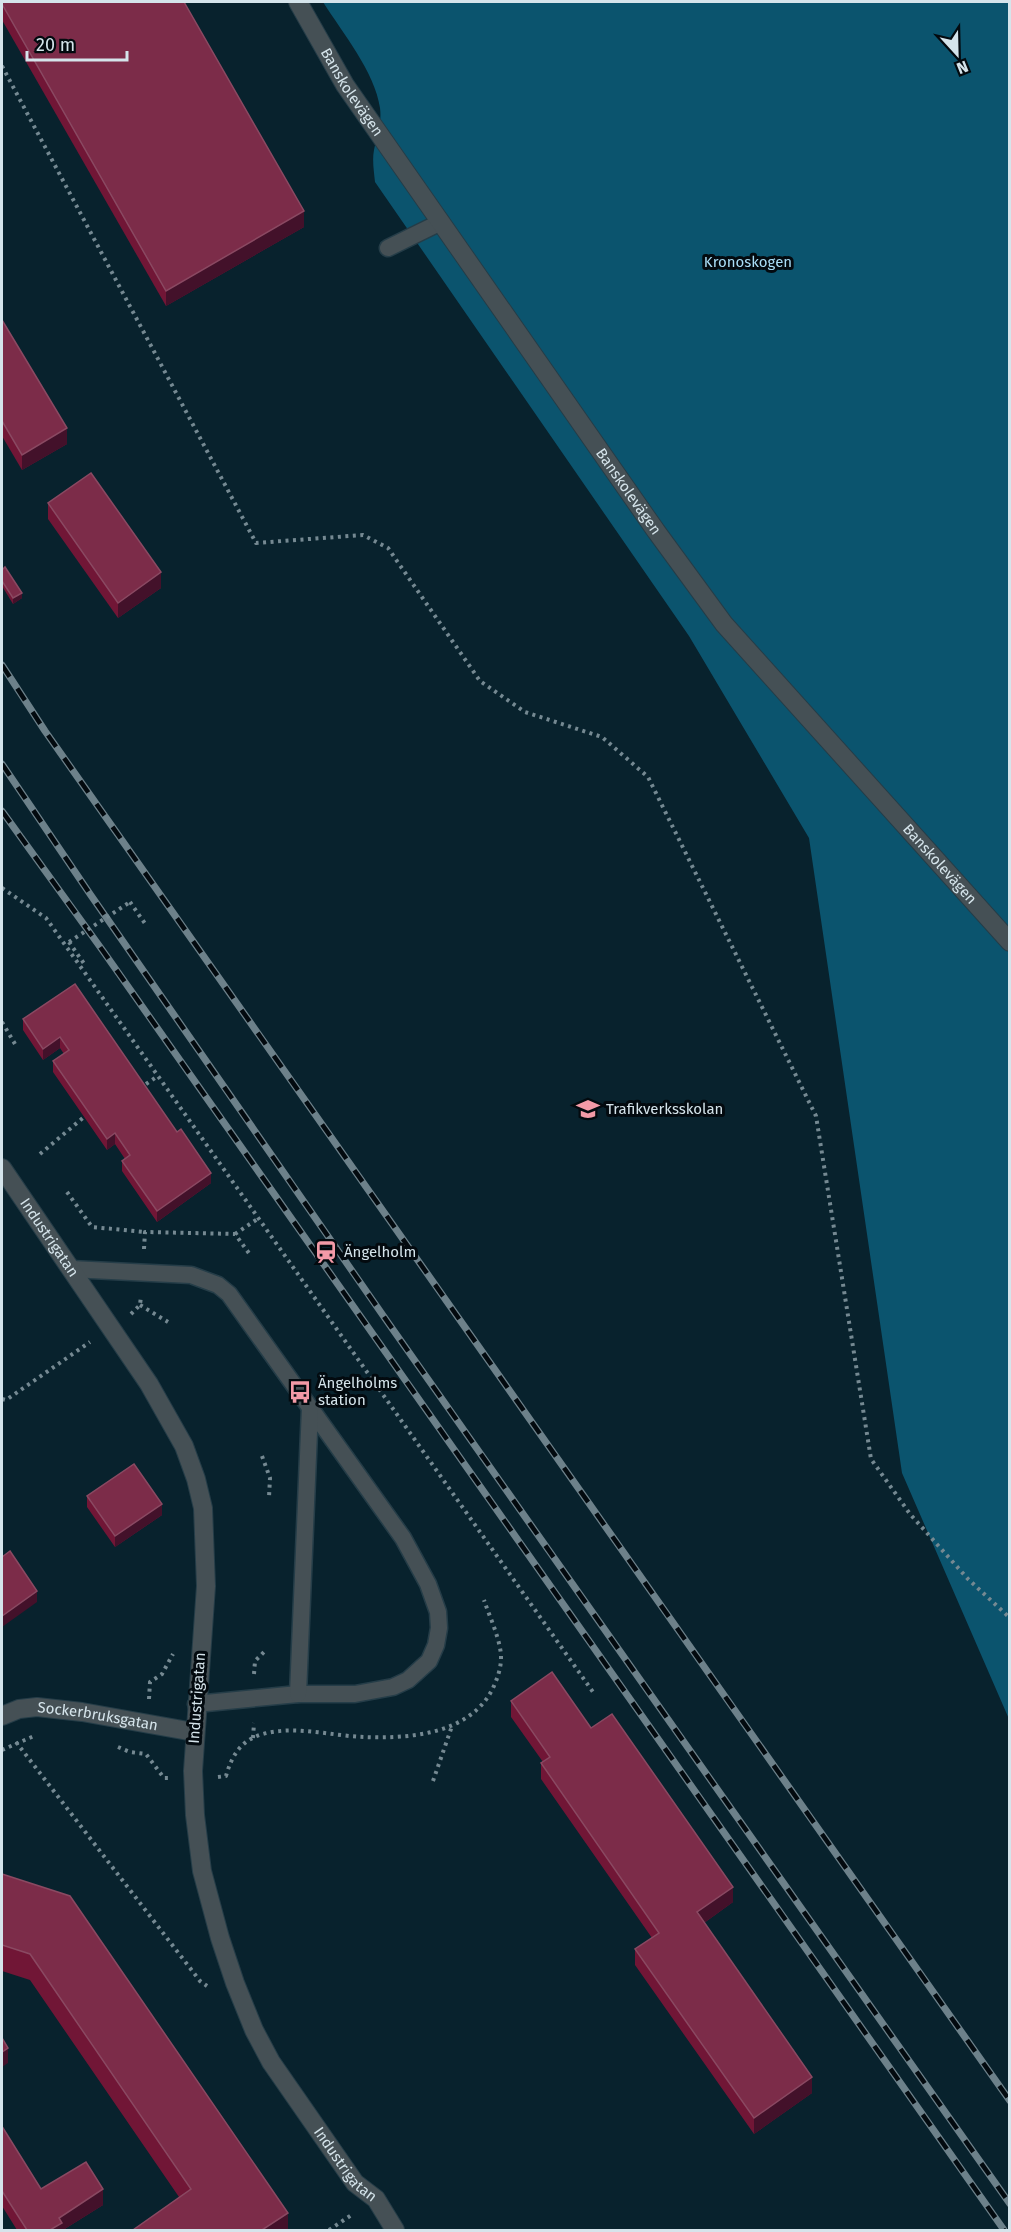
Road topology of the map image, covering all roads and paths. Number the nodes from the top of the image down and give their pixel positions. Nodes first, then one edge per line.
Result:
1 (298, 2) edge
2 (2, 66) edge
3 (441, 222) junction
4 (388, 248) dead end
5 (2, 888) edge
6 (146, 925) dead end
7 (1010, 942) edge
8 (85, 965) dead end
9 (2, 1022) edge
10 (15, 1044) dead end
11 (158, 1076) junction
12 (146, 1084) edge
13 (84, 1117) edge
14 (40, 1154) dead end
15 (2, 1168) edge
16 (67, 1192) dead end
17 (259, 1218) junction
18 (145, 1232) dead end
19 (236, 1234) dead end
20 (71, 1269) junction
21 (140, 1305) dead end
22 (168, 1322) dead end
23 (81, 1334) dead end
24 (88, 1343) junction
25 (94, 1353) dead end
26 (2, 1399) edge
27 (310, 1408) junction
28 (262, 1456) dead end
29 (269, 1497) dead end
30 (484, 1600) dead end
31 (1010, 1618) edge
32 (173, 1646) dead end
33 (593, 1692) dead end
34 (298, 1694) junction
35 (196, 1704) junction
36 (2, 1716) edge
37 (148, 1723) junction
38 (453, 1725) junction
39 (194, 1732) junction
40 (42, 1735) dead end
41 (11, 1736) dead end
42 (16, 1742) junction
43 (115, 1745) dead end
44 (2, 1750) edge
45 (146, 1754) junction
46 (193, 1779) junction
47 (434, 1781) dead end
48 (208, 1987) dead end
49 (395, 2230) edge

1 - 3 street, Banskolevägen
2 - 31 path
3 - 4 lane
3 - 7 street, Banskolevägen
5 - 11 path
6 - 8 path, bridge
9 - 10 path
11 - 12 path
11 - 17 path
13 - 14 path
15 - 20 street, Industrigatan
16 - 18 path
17 - 19 path
17 - 33 path
20 - 27 lane
20 - 35 street, Industrigatan
21 - 22 path
23 - 24 path
24 - 25 path
24 - 26 path
27 - 34 lane
27 - 34 lane
28 - 29 path
30 - 38 path
32 - 37 path
34 - 35 lane
35 - 39 street, Industrigatan
36 - 37 street, Sockerbruksgatan
37 - 39 street, Sockerbruksgatan
37 - 45 path
38 - 46 path
38 - 47 path
39 - 46 street, Industrigatan
40 - 42 path
41 - 42 path
42 - 44 path
42 - 48 path
43 - 45 path
45 - 46 path
46 - 49 street, Industrigatan

